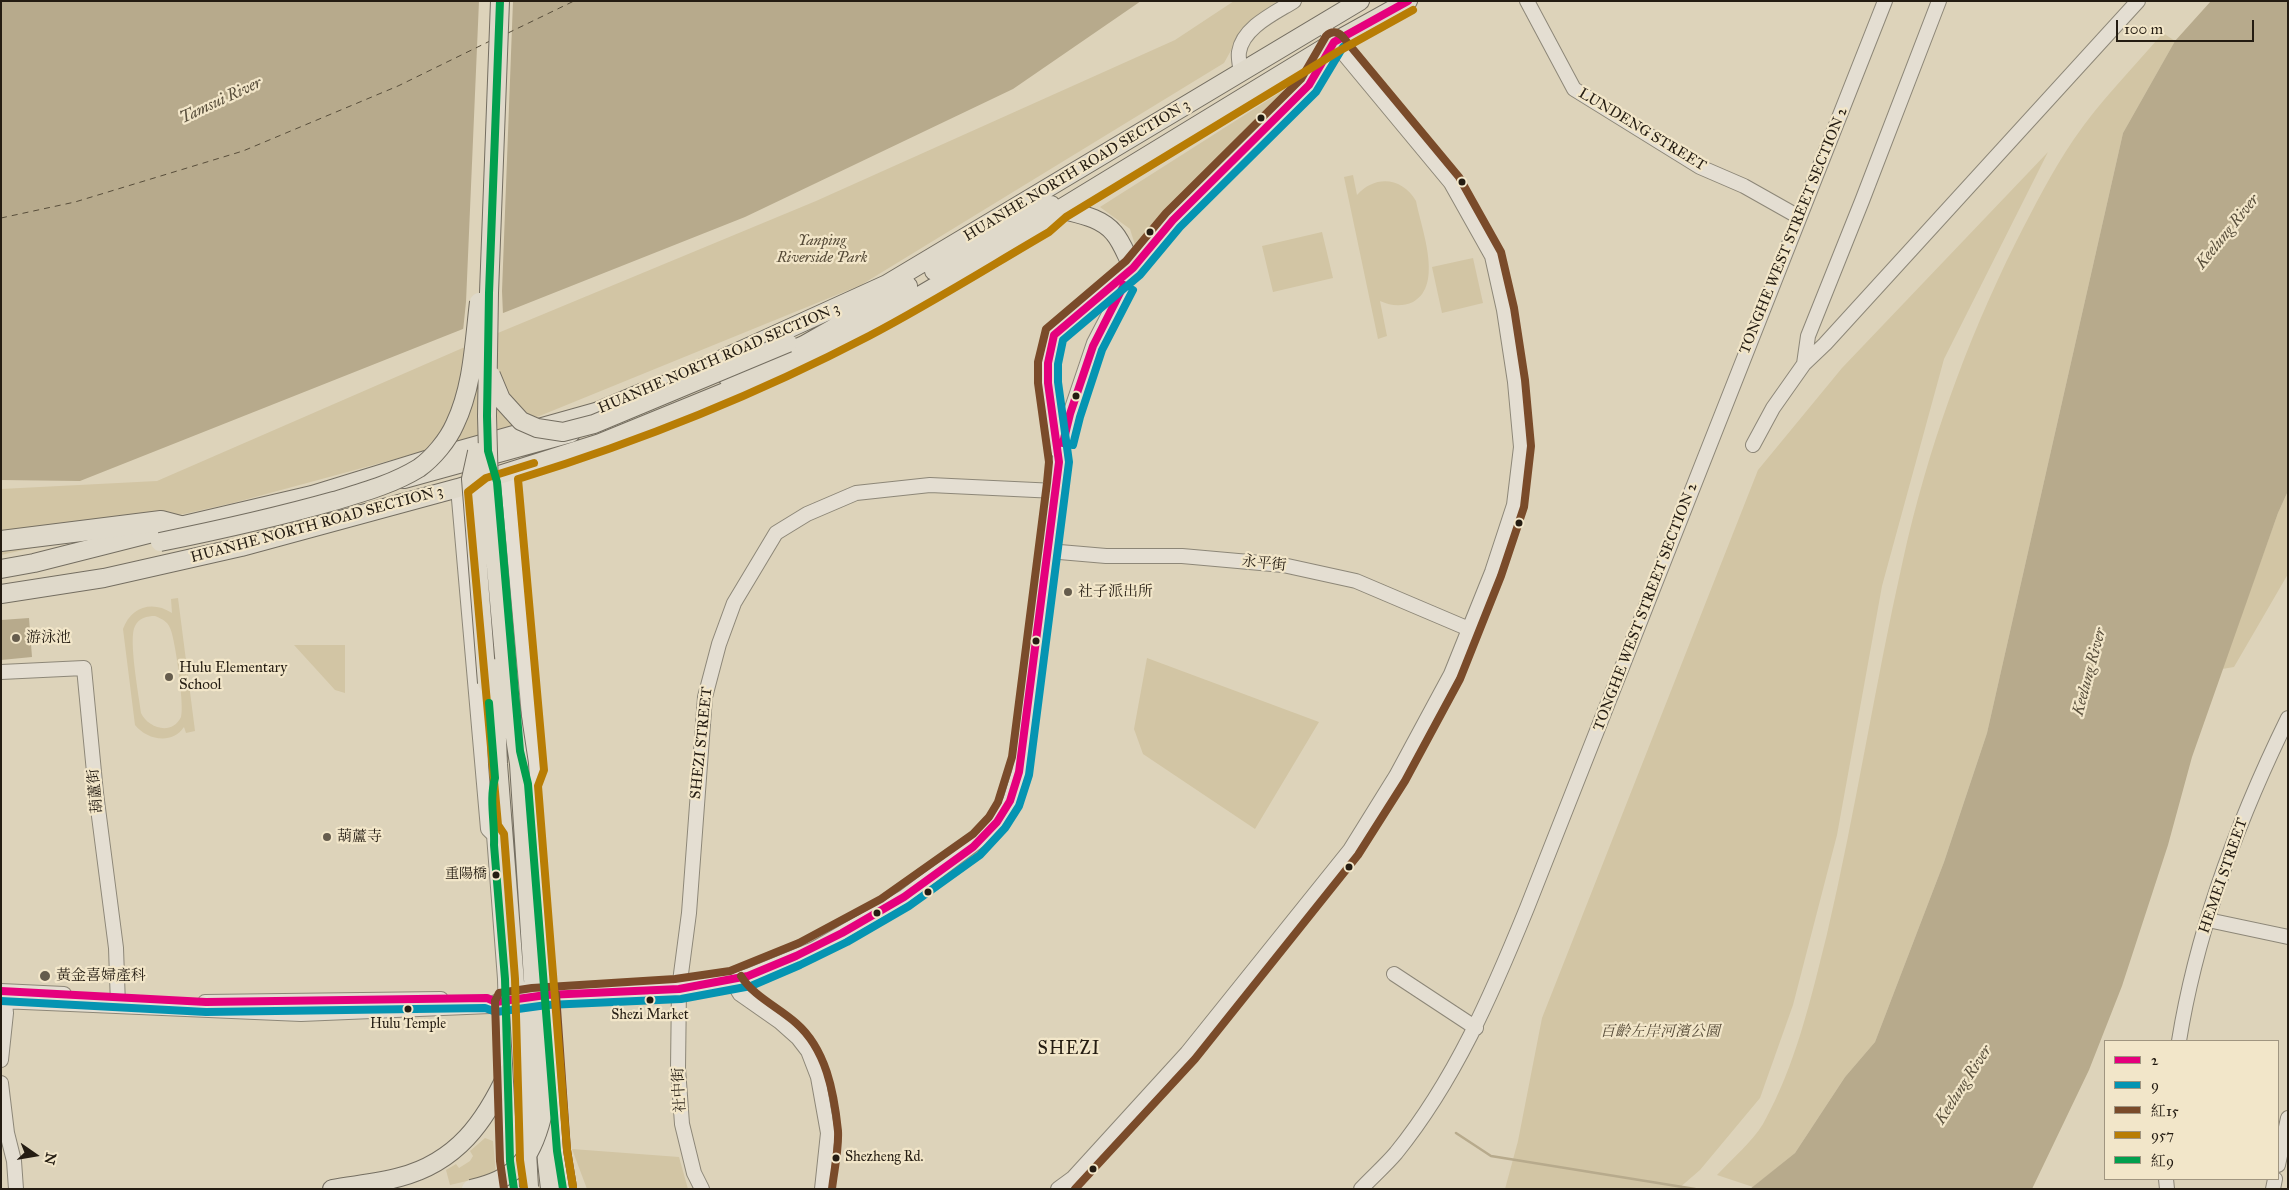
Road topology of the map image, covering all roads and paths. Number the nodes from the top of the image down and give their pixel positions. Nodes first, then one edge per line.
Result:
1 (491, 1) edge
2 (500, 1) edge
3 (1294, 1) edge
4 (1360, 1) edge
5 (1408, 1) edge
6 (1526, 1) edge
7 (1885, 1) edge
8 (1939, 1) edge
9 (2138, 1) edge
10 (1321, 23) junction
11 (1334, 42) junction
12 (1241, 72) junction
13 (1060, 209) junction
14 (1799, 217) junction
15 (1133, 268) junction
16 (480, 294) junction
17 (839, 308) junction
18 (1804, 364) junction
19 (488, 366) junction
20 (668, 384) junction
21 (1753, 445) dead end
22 (432, 458) junction
23 (1059, 462) junction
24 (482, 463) junction
25 (453, 467) junction
26 (507, 472) junction
27 (458, 488) junction
28 (1056, 491) junction
29 (312, 495) junction
30 (180, 526) junction
31 (1, 541) edge
32 (1048, 551) junction
33 (34, 563) junction
34 (1, 569) edge
35 (1, 594) edge
36 (1469, 629) junction
37 (1, 672) edge
38 (2288, 718) edge
39 (527, 777) junction
40 (494, 835) junction
41 (2208, 920) junction
42 (539, 922) junction
43 (500, 924) junction
44 (2288, 937) edge
45 (522, 938) junction
46 (531, 966) junction
47 (1394, 974) dead end
48 (732, 980) junction
49 (679, 989) junction
50 (546, 995) junction
51 (3, 996) edge
52 (506, 999) junction
53 (117, 1001) junction
54 (1476, 1028) junction
55 (2179, 1040) edge
56 (550, 1045) junction
57 (507, 1048) junction
58 (1, 1060) edge
59 (508, 1072) junction
60 (1, 1083) edge
61 (542, 1117) junction
62 (2288, 1118) edge
63 (2279, 1160) edge
64 (558, 1185) edge
65 (524, 1188) edge
66 (16, 1189) edge
67 (332, 1189) edge
68 (471, 1189) edge
69 (702, 1189) edge
70 (822, 1189) edge
71 (1058, 1189) edge
72 (1361, 1189) edge

1 - 16 main road
2 - 19 main road, bridge
3 - 12 street
4 - 10 main road, HUANHE NORTH ROAD SECTION 3
5 - 11 main road, HUANHE NORTH ROAD SECTION 3
6 - 14 street, LUNDENG STREET
7 - 14 street, TONGHE WEST STREET SECTION 2
8 - 18 street
9 - 18 street
10 - 11 street
10 - 12 main road, HUANHE NORTH ROAD SECTION 3
10 - 24 main road
11 - 13 main road, HUANHE NORTH ROAD SECTION 3
11 - 15 street
11 - 36 street
12 - 17 main road, HUANHE NORTH ROAD SECTION 3
13 - 15 main road
13 - 26 main road, HUANHE NORTH ROAD SECTION 3
14 - 54 street, TONGHE WEST STREET SECTION 2
15 - 23 street
15 - 23 street
16 - 24 main road, bridge
16 - 33 main road, bridge
17 - 19 main road, bridge
17 - 20 main road, HUANHE NORTH ROAD SECTION 3
18 - 21 street
19 - 24 main road, bridge
20 - 22 main road, HUANHE NORTH ROAD SECTION 3
20 - 25 main road
22 - 25 main road
22 - 29 main road, HUANHE NORTH ROAD SECTION 3
23 - 28 street
24 - 25 main road
24 - 26 main road, HUANHE NORTH ROAD SECTION 3
24 - 27 main road, HUANHE NORTH ROAD SECTION 3
24 - 39 main road, bridge
24 - 40 main road, bridge
24 - 45 main road
24 - 46 main road, bridge
24 - 52 main road, bridge
25 - 29 main road
26 - 39 street
27 - 35 main road, HUANHE NORTH ROAD SECTION 3
27 - 40 street
28 - 32 street
28 - 49 street, SHEZI STREET
29 - 30 main road, HUANHE NORTH ROAD SECTION 3
30 - 31 highway
30 - 33 main road, HUANHE NORTH ROAD SECTION 3
32 - 36 street, 永平街
32 - 48 street
33 - 34 main road, HUANHE NORTH ROAD SECTION 3
36 - 71 street
37 - 53 street, 葫蘆街
38 - 41 street, HEMEI STREET
39 - 42 street
40 - 43 street
41 - 44 street
41 - 55 street, HEMEI STREET
42 - 43 street
42 - 50 street
43 - 52 street
45 - 46 main road
45 - 52 main road
46 - 61 main road, bridge
47 - 54 street
48 - 49 street
48 - 70 street
49 - 50 street
49 - 69 street, 社中街
50 - 52 street
50 - 56 street
51 - 53 street
51 - 58 street
52 - 53 street
52 - 57 street
52 - 65 main road, bridge
54 - 72 street, TONGHE WEST STREET SECTION 2
56 - 57 street
56 - 64 street
57 - 59 street
59 - 65 street
59 - 67 main road
60 - 66 street
61 - 64 main road
61 - 68 main road, bridge
62 - 63 street

